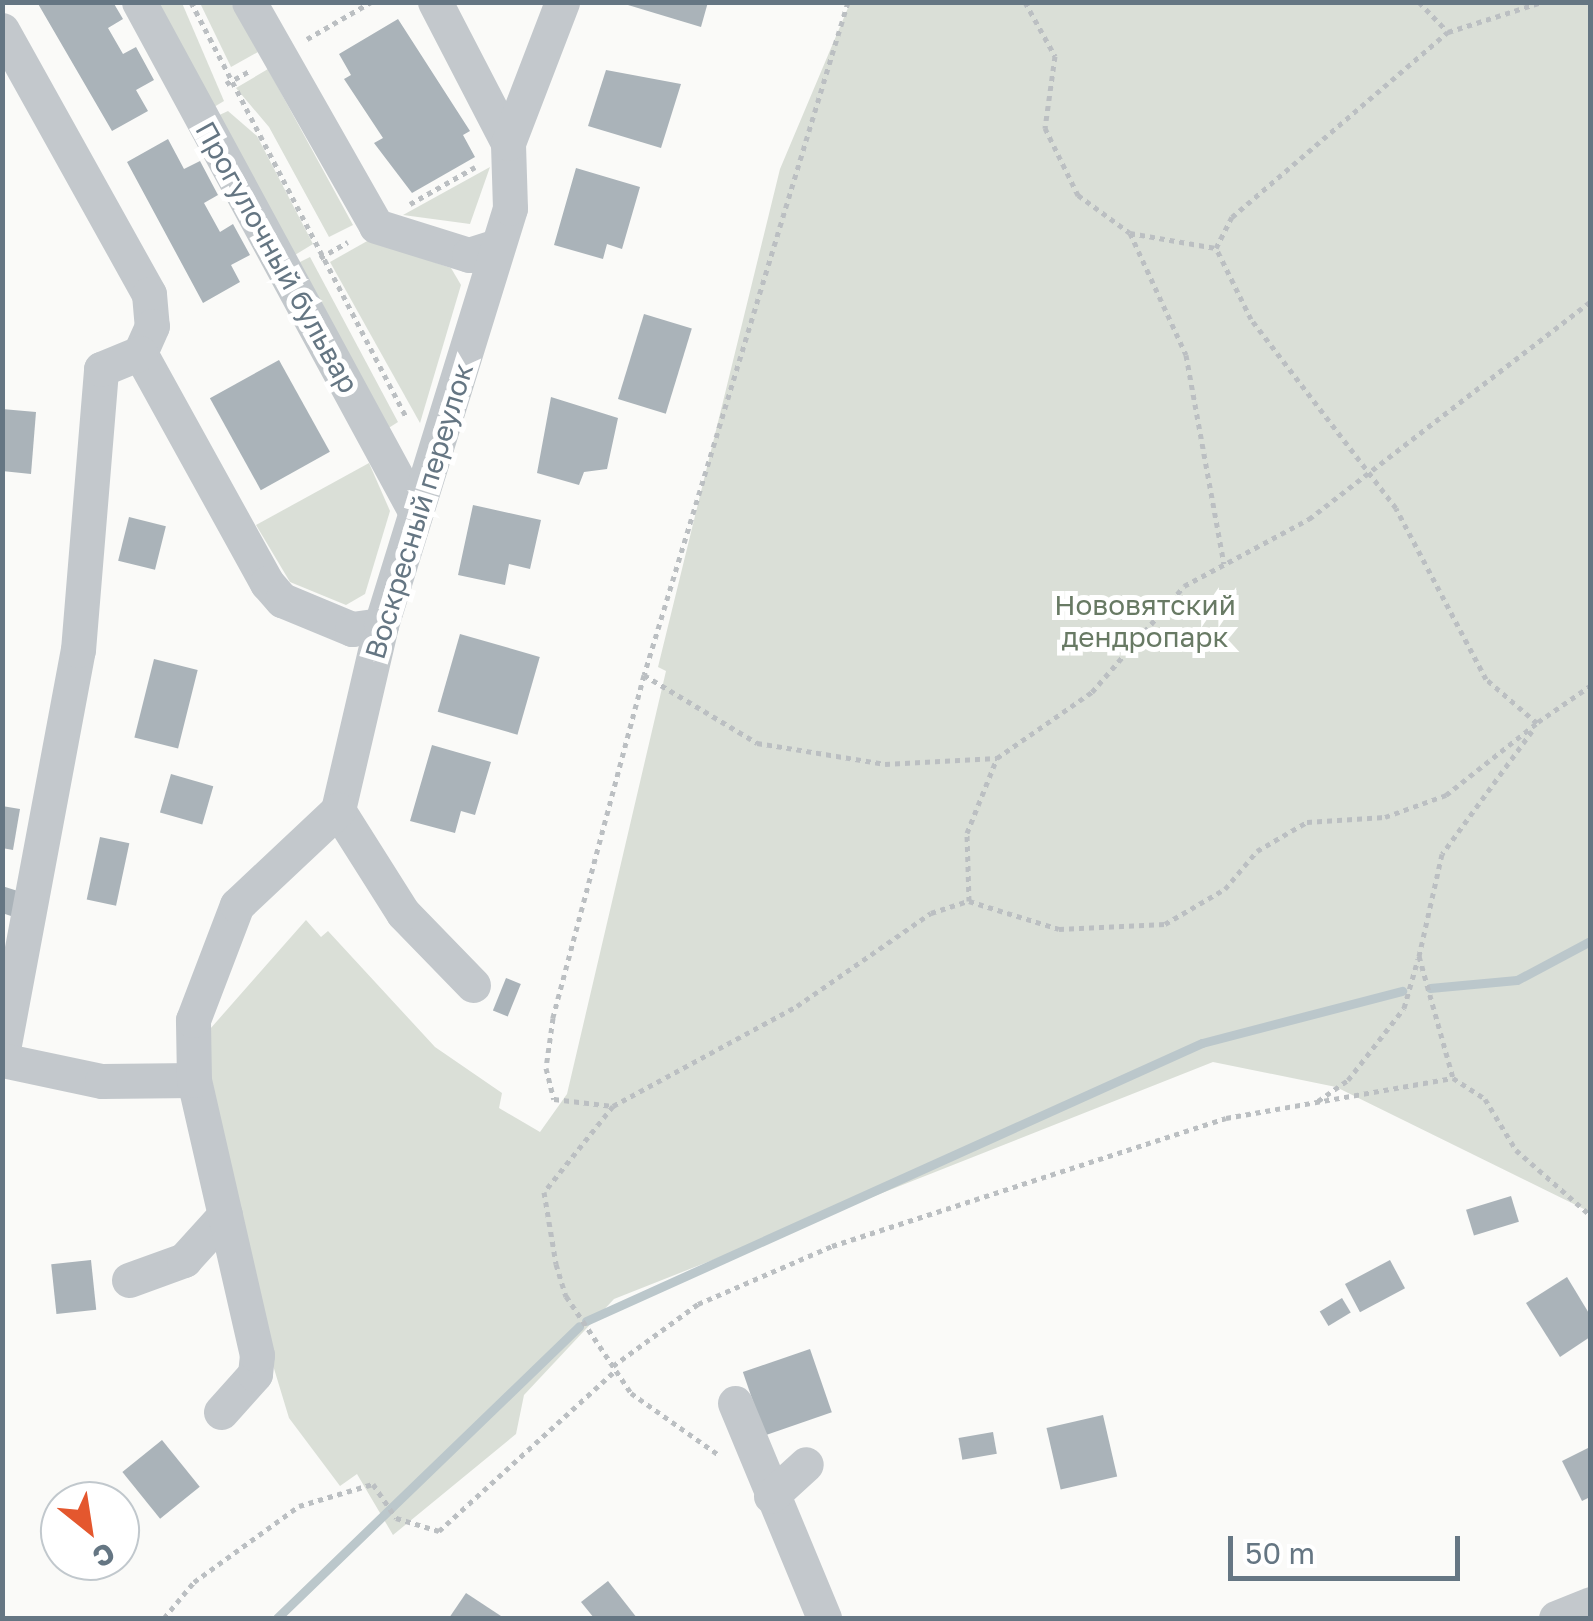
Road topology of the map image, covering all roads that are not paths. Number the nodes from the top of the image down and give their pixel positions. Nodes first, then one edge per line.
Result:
1 (138, 2) edge
2 (249, 2) edge
3 (435, 2) edge
4 (562, 2) edge
5 (2, 30) edge
6 (496, 153) junction
7 (497, 246) junction
8 (140, 353) junction
9 (415, 511) junction
10 (381, 625) junction
11 (338, 810) junction
12 (473, 985) dead end
13 (2, 1057) edge
14 (194, 1080) junction
15 (225, 1215) junction
16 (129, 1280) dead end
17 (735, 1404) dead end
18 (221, 1412) dead end
19 (806, 1464) dead end
20 (771, 1496) junction
21 (1590, 1604) edge
22 (824, 1618) edge
23 (1556, 1618) edge

1 - 9 street, Прогулочный бульвар
2 - 7 street
3 - 6 street
4 - 6 street, Воскресный переулок
5 - 8 street
6 - 7 street, Воскресный переулок
7 - 9 street, Воскресный переулок
8 - 10 street
8 - 13 street
9 - 10 street, Воскресный переулок
10 - 11 street, Воскресный переулок
11 - 12 street
11 - 14 street
13 - 14 street
14 - 15 street
15 - 16 street
15 - 18 street
17 - 20 street
19 - 20 street
20 - 22 street
21 - 23 street

